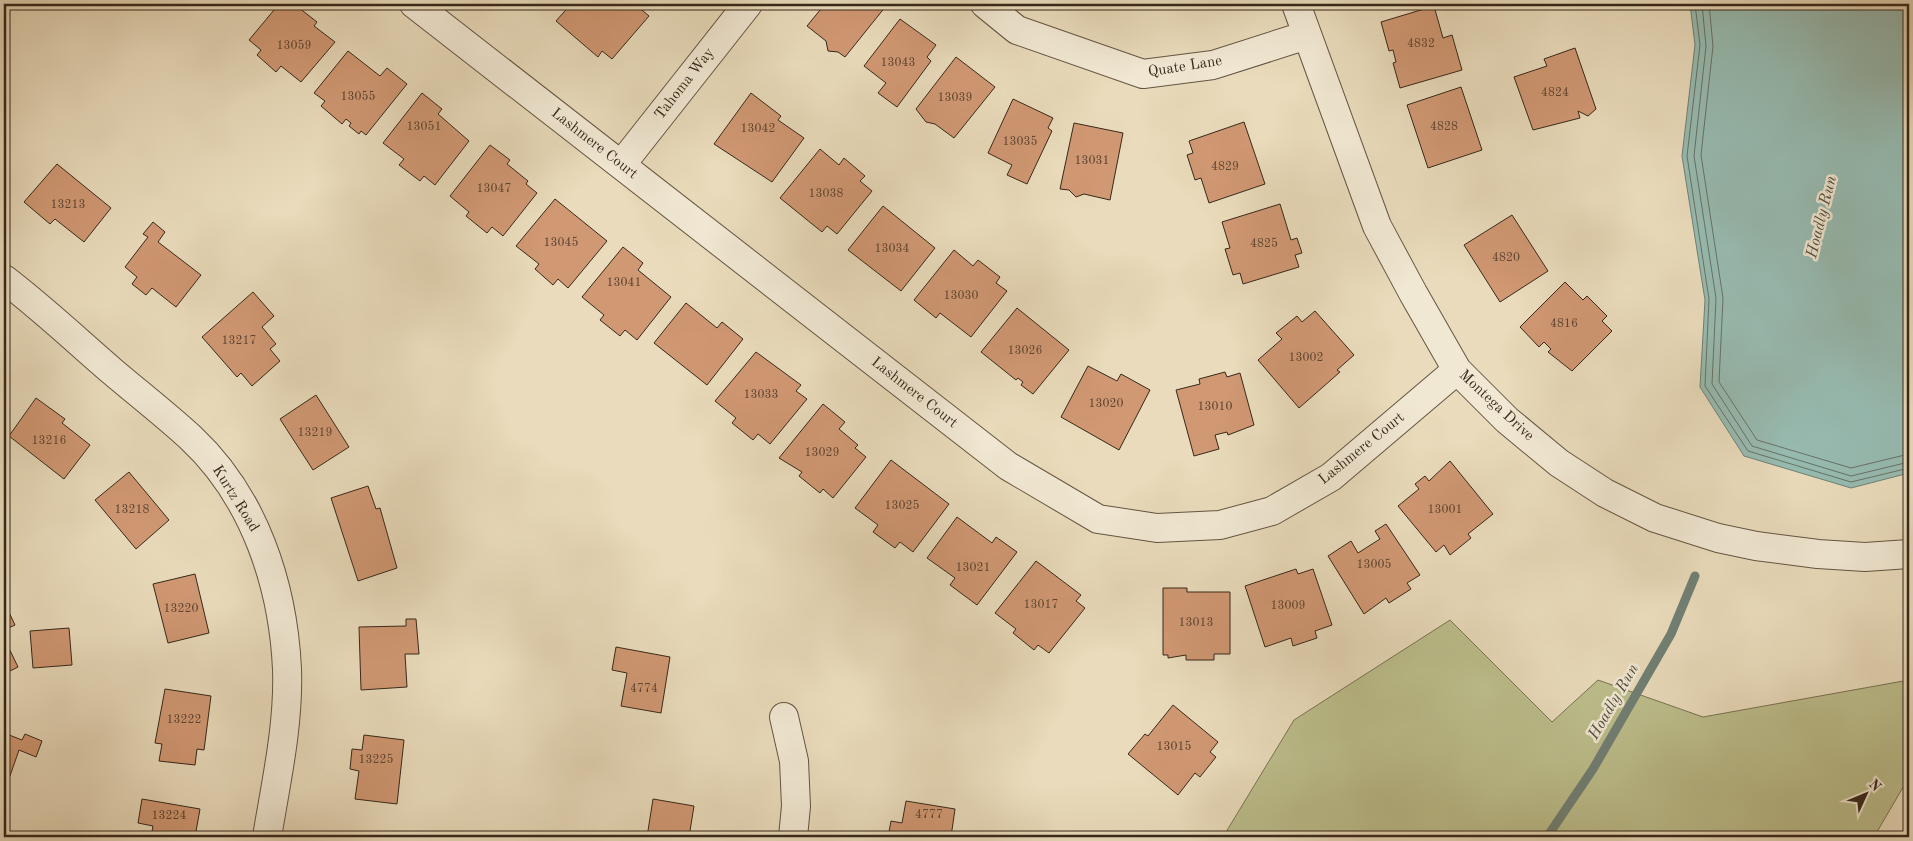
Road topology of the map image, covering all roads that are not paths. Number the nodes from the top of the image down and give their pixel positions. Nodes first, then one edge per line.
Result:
1 (414, 4) edge
2 (748, 4) edge
3 (985, 4) edge
4 (1296, 4) edge
5 (1307, 35) junction
6 (621, 165) junction
7 (4, 279) edge
8 (1457, 370) junction
9 (1909, 554) edge
10 (784, 717) dead end
11 (267, 837) edge
12 (793, 837) edge

1 - 6 street, Lashmere Court
2 - 6 street, Tahoma Way
3 - 5 street, Quate Lane
4 - 5 street, Montega Drive
5 - 8 street, Montega Drive
6 - 8 street, Lashmere Court
7 - 11 street, Kurtz Road
8 - 9 street, Montega Drive
10 - 12 street

